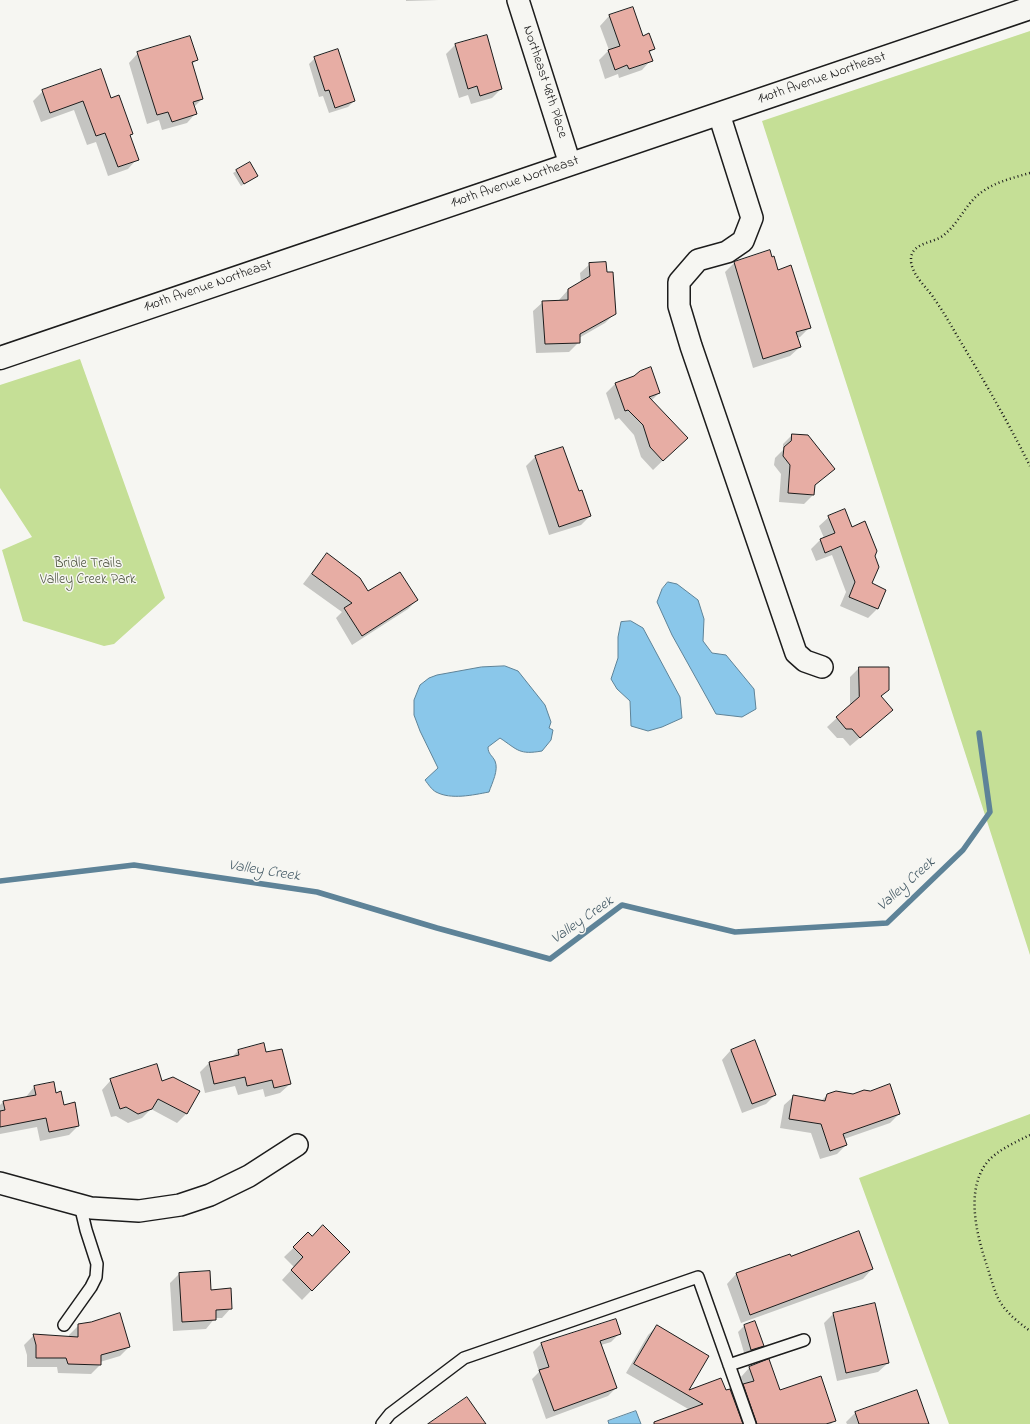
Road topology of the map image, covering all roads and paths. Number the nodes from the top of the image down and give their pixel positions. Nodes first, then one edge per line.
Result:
1 (518, 0) edge
2 (1030, 8) edge
3 (719, 114) junction
4 (570, 164) junction
5 (1030, 173) edge
6 (0, 358) edge
7 (1030, 466) edge
8 (822, 667) dead end
9 (1030, 1135) edge
10 (297, 1145) dead end
11 (0, 1183) edge
12 (80, 1205) junction
13 (64, 1325) dead end
14 (1030, 1331) edge
15 (804, 1340) dead end
16 (729, 1365) junction
17 (382, 1424) edge
18 (750, 1424) edge

1 - 4 street, Northeast 48th Place
2 - 3 street, 140th Avenue Northeast
3 - 4 street, 140th Avenue Northeast
3 - 8 street
4 - 6 street, 140th Avenue Northeast
5 - 7 path
9 - 14 path
10 - 12 street
11 - 12 street
12 - 13 lane
15 - 16 lane
16 - 17 lane
16 - 18 lane

